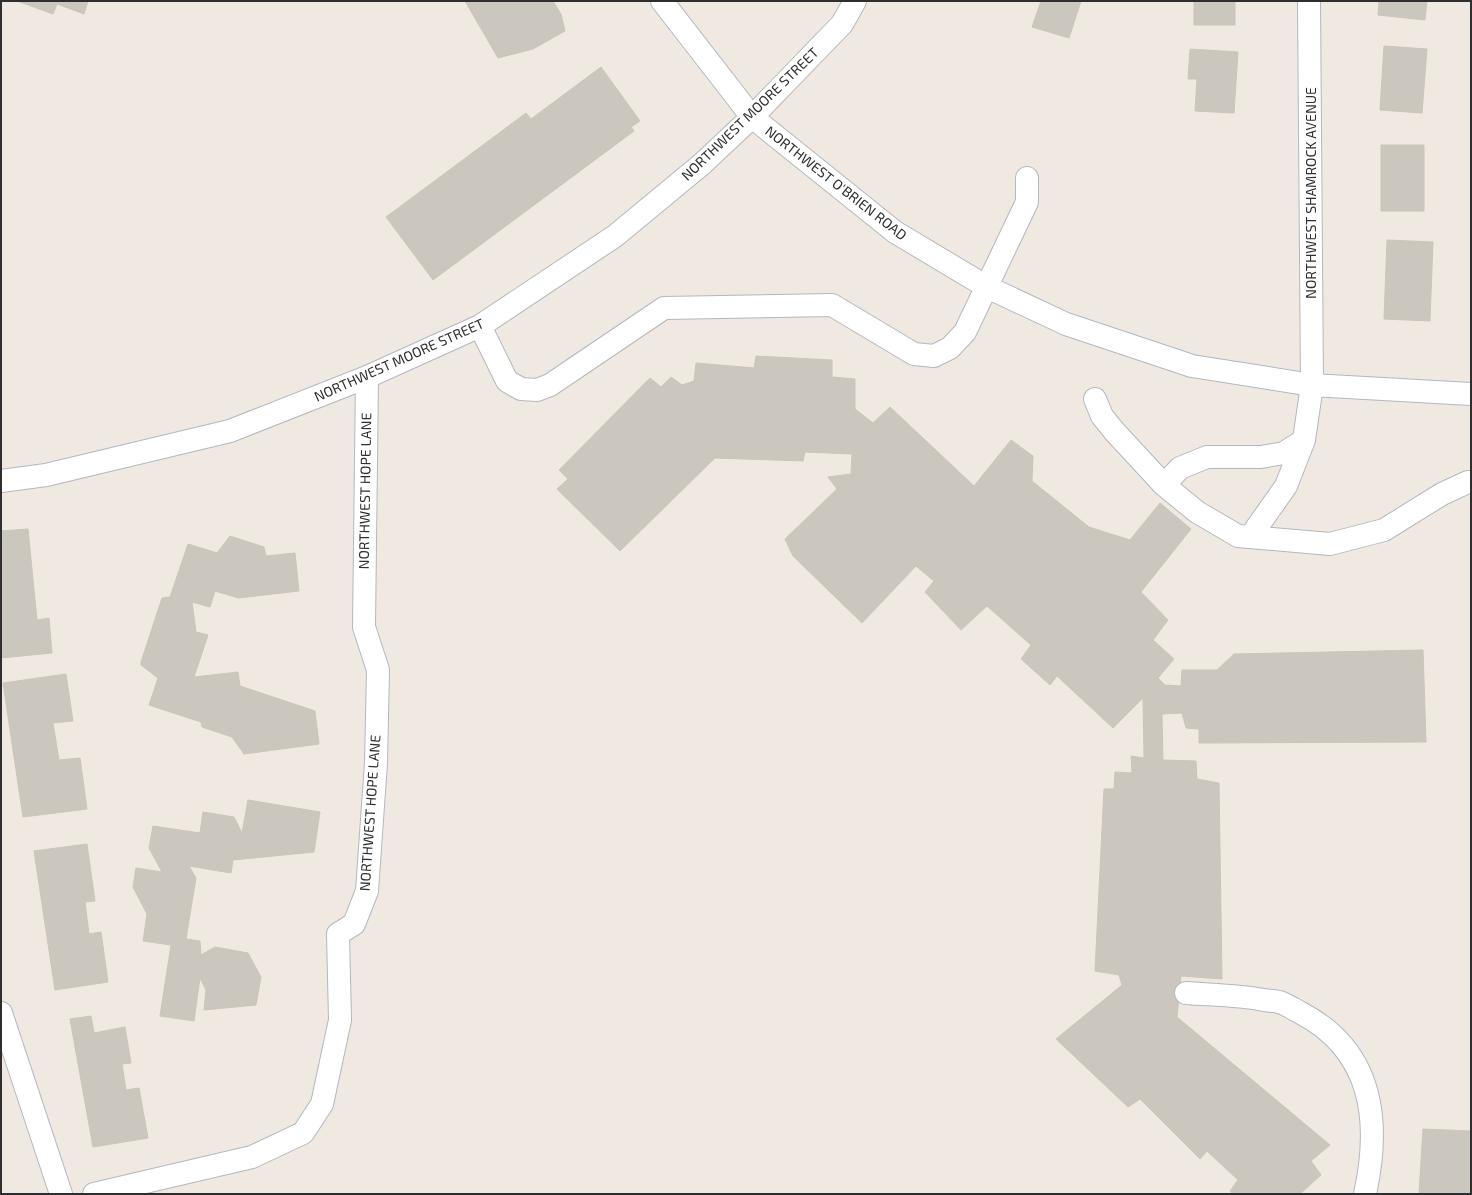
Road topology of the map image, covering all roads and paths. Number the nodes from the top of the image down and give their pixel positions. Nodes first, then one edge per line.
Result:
1 (662, 1) edge
2 (855, 1) edge
3 (1309, 1) edge
4 (752, 117) junction
5 (1027, 178) dead end
6 (987, 286) junction
7 (480, 326) junction
8 (367, 377) junction
9 (1312, 385) junction
10 (1471, 394) edge
11 (1095, 399) dead end
12 (1304, 440) junction
13 (1, 481) edge
14 (1471, 482) edge
15 (1164, 485) junction
16 (1250, 537) junction
17 (1186, 993) dead end
18 (1, 1013) edge
19 (61, 1194) edge
20 (94, 1194) edge
21 (1365, 1194) edge

1 - 4 street, NORTHWEST O'BRIEN ROAD
2 - 4 street, NORTHWEST MOORE STREET
3 - 9 street, NORTHWEST SHAMROCK AVENUE
4 - 6 street, NORTHWEST O'BRIEN ROAD
4 - 7 street, NORTHWEST MOORE STREET
5 - 6 street
6 - 7 street
6 - 9 street, NORTHWEST O'BRIEN ROAD
7 - 8 street, NORTHWEST MOORE STREET
8 - 13 street, NORTHWEST MOORE STREET
8 - 20 street, NORTHWEST HOPE LANE
9 - 10 street, NORTHWEST O'BRIEN ROAD
9 - 12 street, NORTHWEST SHAMROCK AVENUE
11 - 15 street
12 - 15 street
12 - 16 street, NORTHWEST SHAMROCK AVENUE
14 - 16 street
15 - 16 street
17 - 21 street
18 - 19 street

